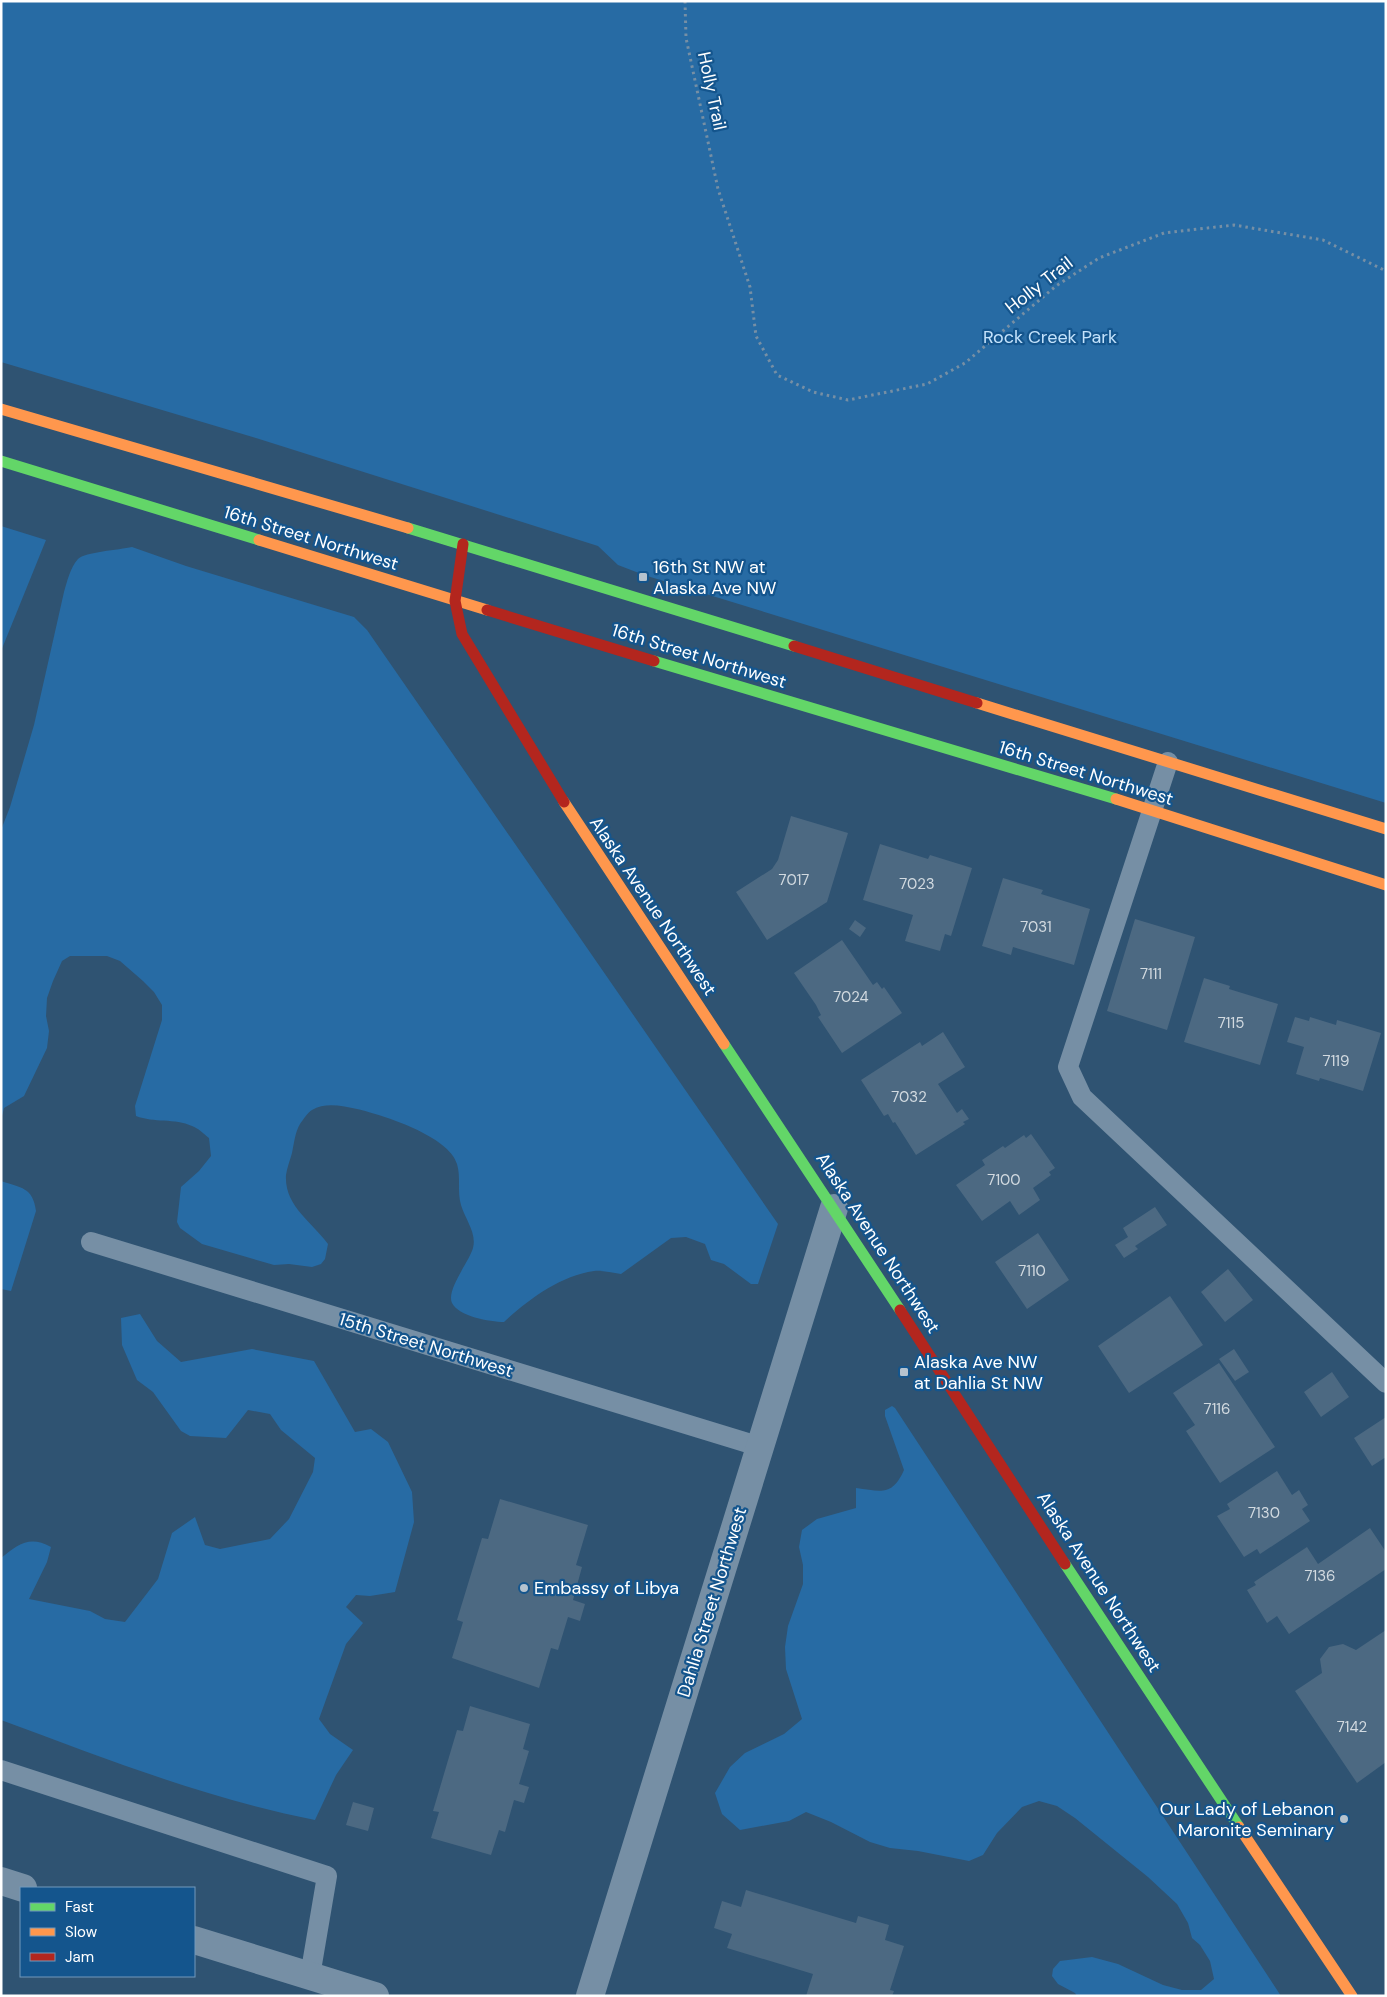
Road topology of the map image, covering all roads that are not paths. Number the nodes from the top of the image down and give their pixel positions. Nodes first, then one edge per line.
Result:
1 (1, 408) edge
2 (1, 461) edge
3 (463, 544) junction
4 (455, 601) junction
5 (1168, 762) junction
6 (1153, 810) junction
7 (1386, 829) edge
8 (1386, 884) edge
9 (834, 1208) junction
10 (91, 1242) dead end
11 (1386, 1383) edge
12 (761, 1447) junction
13 (1, 1770) edge
14 (1, 1881) edge
15 (20, 1887) edge
16 (195, 1940) edge
17 (310, 1976) junction
18 (374, 1996) edge
19 (590, 1996) edge
20 (1352, 1996) edge

1 - 3 main road, 16th Street Northwest
2 - 4 main road, 16th Street Northwest
3 - 4 main road, Alaska Avenue Northwest
3 - 5 main road, 16th Street Northwest
4 - 6 main road, 16th Street Northwest
4 - 9 main road, Alaska Avenue Northwest
5 - 6 lane
5 - 7 main road, 16th Street Northwest
6 - 8 main road, 16th Street Northwest
6 - 11 lane
9 - 12 street, Dahlia Street Northwest
9 - 20 main road, Alaska Avenue Northwest
10 - 12 lane, 15th Street Northwest
12 - 19 street, Dahlia Street Northwest
13 - 17 lane
14 - 15 street
16 - 17 street
17 - 18 street

